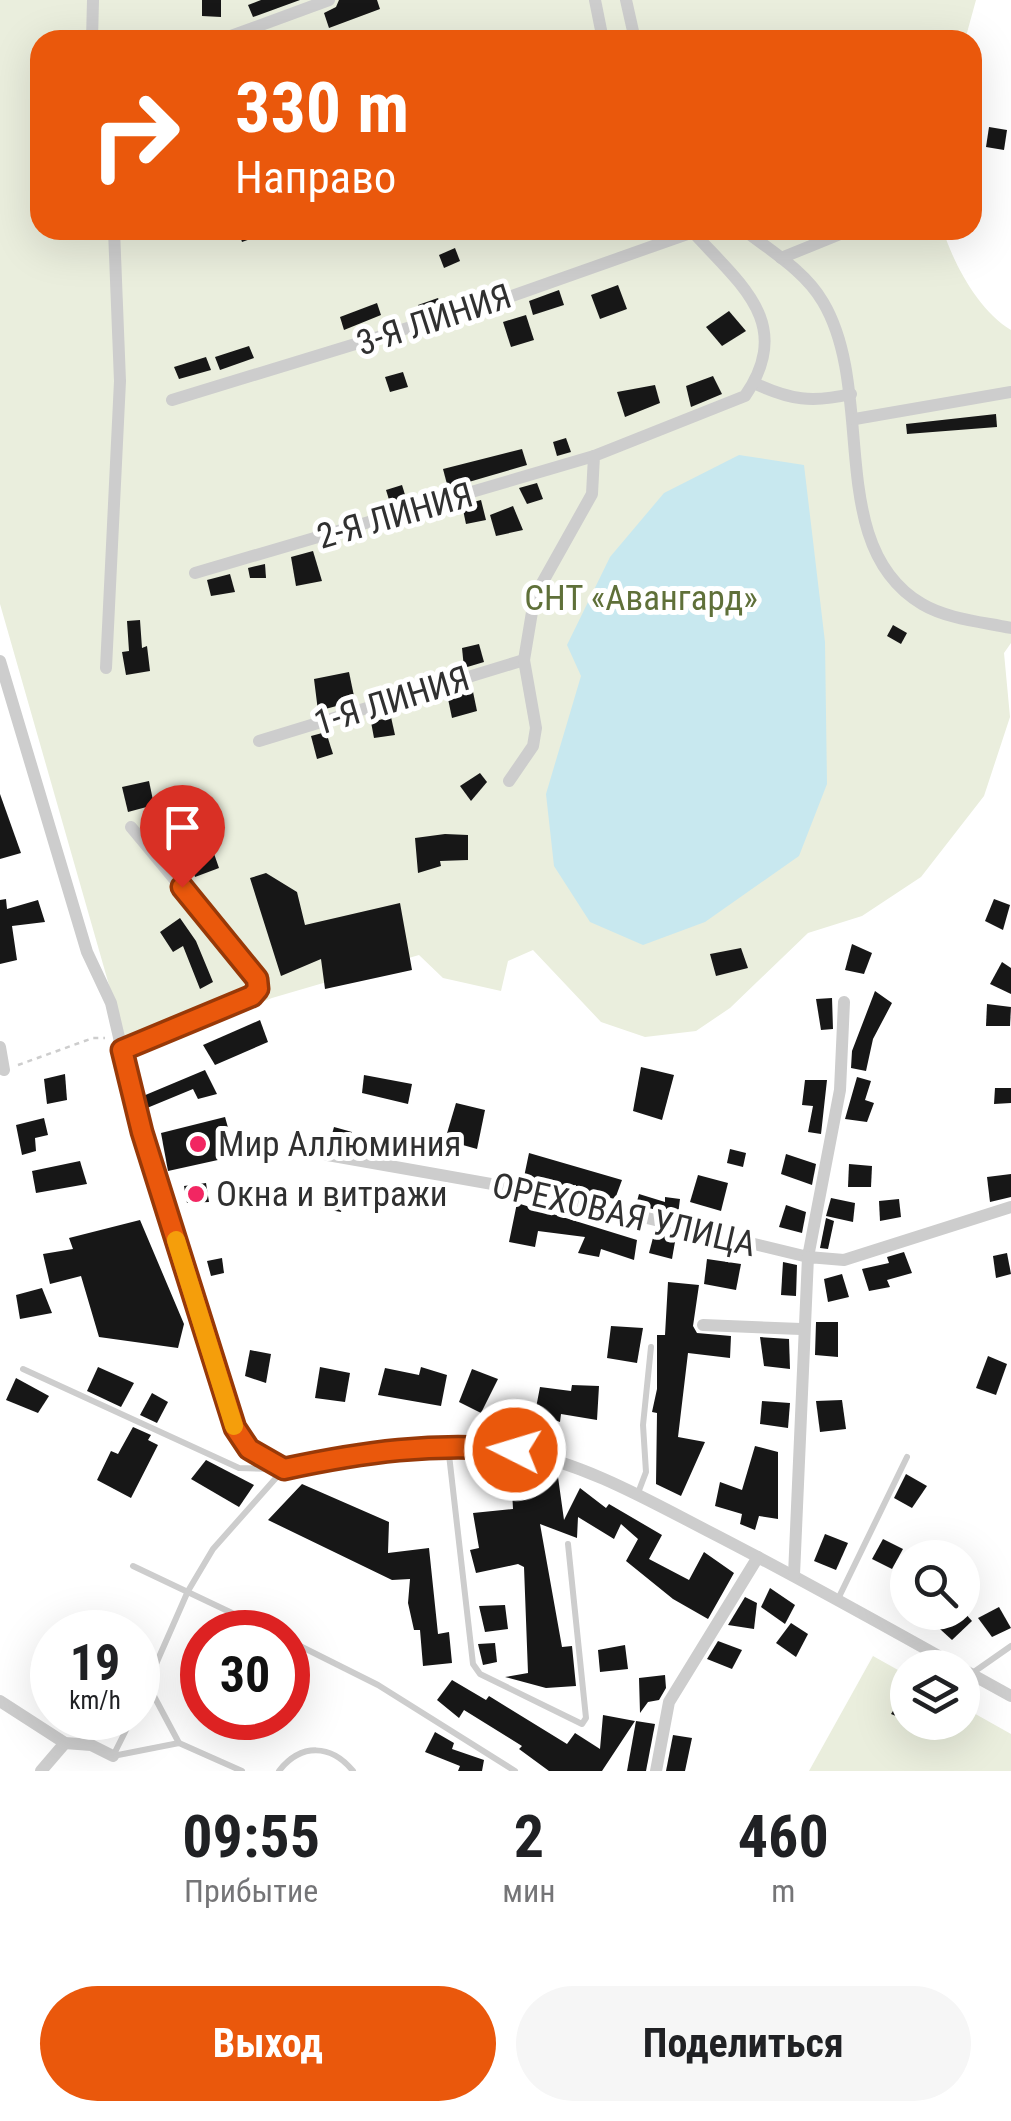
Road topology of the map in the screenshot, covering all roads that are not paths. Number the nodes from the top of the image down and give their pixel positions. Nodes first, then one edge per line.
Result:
1 (93, 0) edge
2 (329, 0) edge
3 (596, 0) edge
4 (626, 0) edge
5 (92, 30) edge
6 (247, 30) edge
7 (601, 30) edge
8 (633, 30) edge
9 (114, 240) edge
10 (667, 240) edge
11 (700, 240) edge
12 (757, 240) edge
13 (825, 240) edge
14 (781, 258) junction
15 (754, 382) junction
16 (1011, 392) edge
17 (851, 394) junction
18 (172, 400) dead end
19 (855, 419) junction
20 (594, 456) junction
21 (195, 573) dead end
22 (1011, 628) edge
23 (524, 660) junction
24 (0, 661) edge
25 (106, 668) dead end
26 (259, 741) dead end
27 (508, 781) dead end
28 (131, 826) dead end
29 (844, 1002) dead end
30 (0, 1047) edge
31 (122, 1050) junction
32 (4, 1070) road end
33 (322, 1154) dead end
34 (1011, 1207) edge
35 (808, 1256) junction
36 (702, 1326) dead end
37 (801, 1329) junction
38 (650, 1347) dead end
39 (22, 1369) dead end
40 (448, 1444) junction
41 (907, 1457) dead end
42 (284, 1469) junction
43 (637, 1494) junction
44 (568, 1544) dead end
45 (758, 1557) junction
46 (132, 1566) dead end
47 (794, 1576) junction
48 (188, 1591) junction
49 (837, 1600) junction
50 (227, 1610) edge
51 (1011, 1646) edge
52 (928, 1650) edge
53 (310, 1651) edge
54 (160, 1656) edge
55 (980, 1662) edge
56 (980, 1678) edge
57 (1011, 1696) edge
58 (0, 1701) edge
59 (160, 1708) edge
60 (122, 1740) edge
61 (65, 1743) junction
62 (178, 1743) junction
63 (114, 1756) junction
64 (41, 1771) edge
65 (242, 1771) edge
66 (279, 1771) edge
67 (353, 1771) edge
68 (515, 1771) edge
69 (656, 1771) edge

1 - 5 street
2 - 6 street
3 - 7 street
4 - 8 street
9 - 25 street
10 - 18 street, 3-Я ЛИНИЯ
11 - 15 street
12 - 14 street
13 - 14 street
14 - 17 street
15 - 17 street
15 - 20 street, 2-Я ЛИНИЯ
16 - 19 street
17 - 19 street
19 - 22 street
20 - 21 street, 2-Я ЛИНИЯ
20 - 23 street
23 - 26 street, 1-Я ЛИНИЯ
23 - 27 street
24 - 31 street
28 - 31 street
29 - 35 street
30 - 32 street
31 - 42 street
33 - 35 street, ОРЕХОВАЯ УЛИЦА
34 - 35 street, ОРЕХОВАЯ УЛИЦА
35 - 37 street
36 - 37 street
37 - 47 street
38 - 43 lane
39 - 42 lane
40 - 42 street
40 - 43 street
40 - 44 lane
41 - 49 lane
42 - 48 lane
43 - 45 street
45 - 47 street
45 - 69 street
46 - 48 lane
47 - 49 street
48 - 50 lane
48 - 54 lane
49 - 52 street
51 - 55 lane
53 - 68 lane
56 - 57 street
58 - 61 street
59 - 62 lane
60 - 63 lane
61 - 63 street
61 - 64 street
62 - 63 lane
62 - 65 lane
66 - 67 lane

